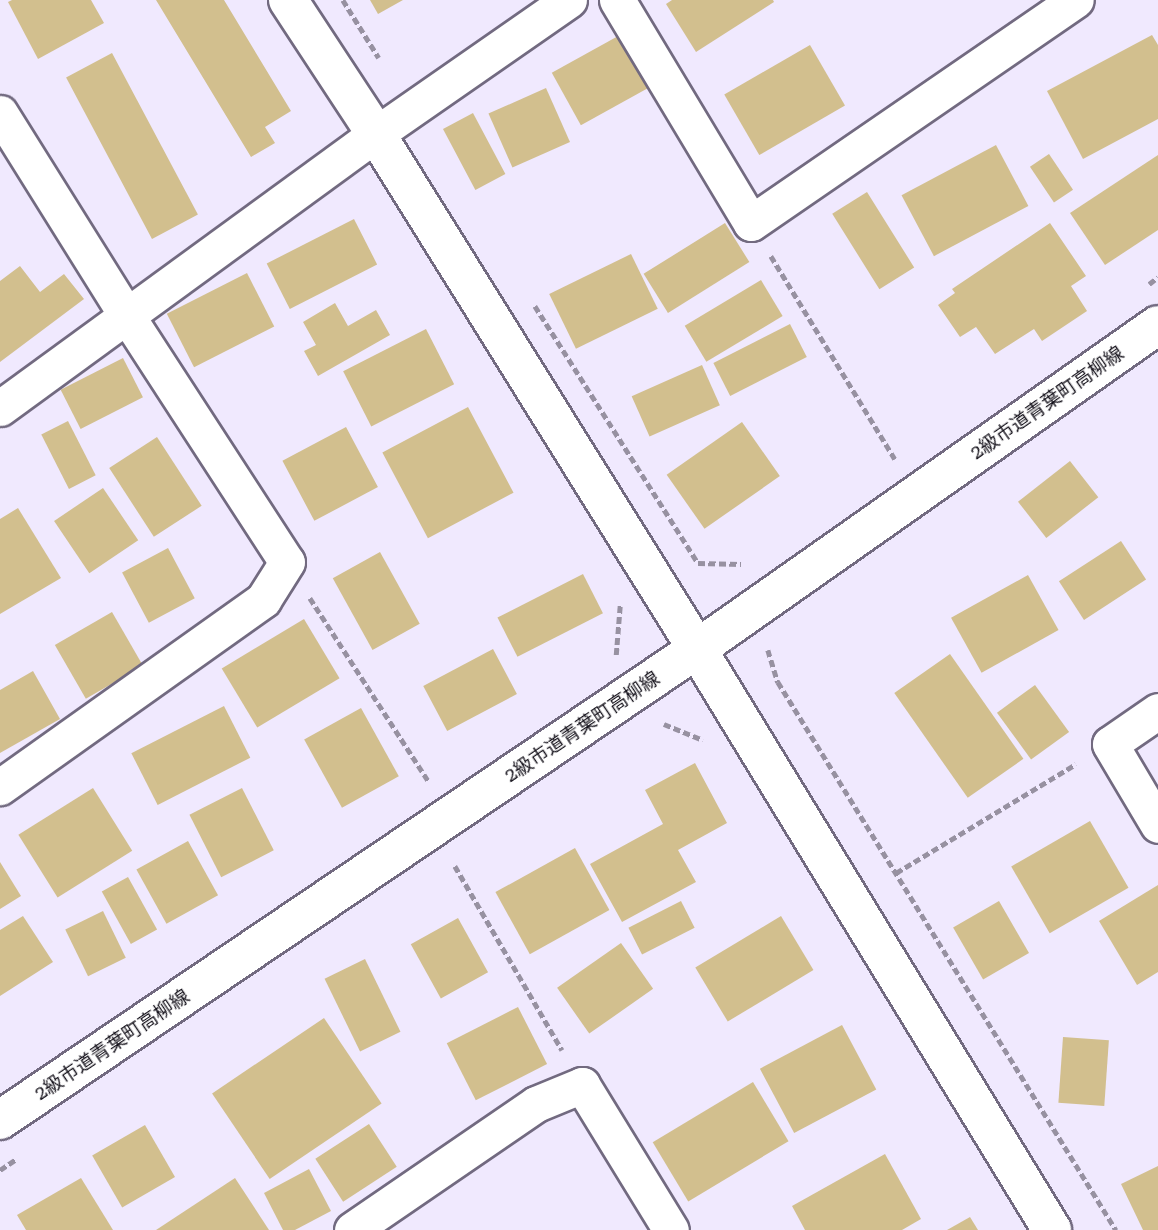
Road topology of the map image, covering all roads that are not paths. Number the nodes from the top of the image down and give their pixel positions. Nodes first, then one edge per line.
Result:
1 (288, 0) edge
2 (569, 0) edge
3 (617, 0) edge
4 (1076, 0) edge
5 (0, 113) edge
6 (376, 134) junction
7 (127, 316) junction
8 (1158, 325) edge
9 (0, 408) edge
10 (698, 649) junction
11 (1158, 711) edge
12 (0, 787) edge
13 (1158, 825) edge
14 (0, 1120) edge
15 (352, 1230) edge
16 (671, 1230) edge
17 (1052, 1230) edge

1 - 6 street
2 - 6 street
3 - 4 street
5 - 7 street
6 - 7 street
6 - 10 street
7 - 9 street
7 - 12 street
8 - 10 street, 2級市道青葉町高柳線
10 - 14 street, 2級市道青葉町高柳線
10 - 17 street
11 - 13 street
15 - 16 street

